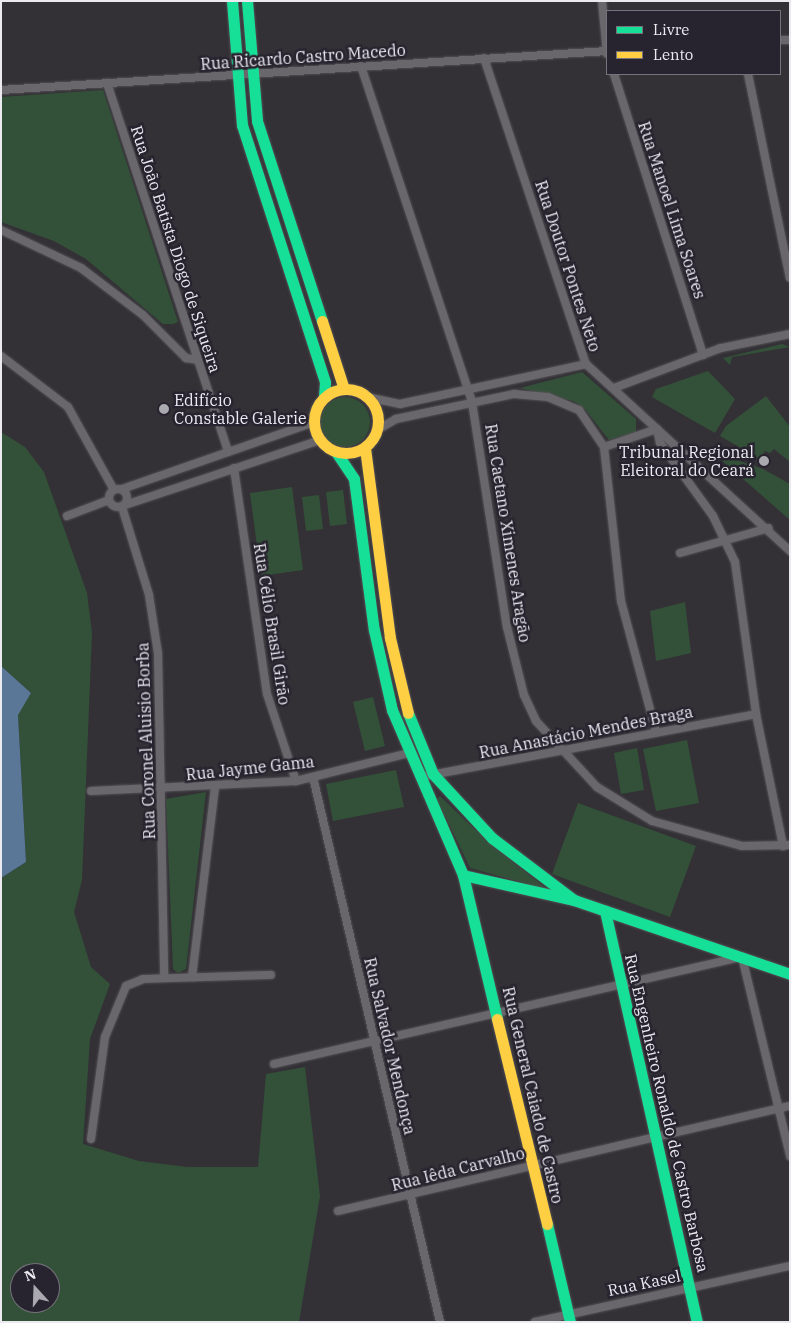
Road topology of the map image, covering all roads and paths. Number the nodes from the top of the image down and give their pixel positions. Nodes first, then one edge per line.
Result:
1 (232, 1) edge
2 (246, 1) edge
3 (602, 1) edge
4 (606, 42) edge
5 (606, 52) edge
6 (484, 58) junction
7 (361, 66) junction
8 (251, 75) junction
9 (614, 75) edge
10 (748, 75) edge
11 (236, 76) junction
12 (107, 83) junction
13 (1, 90) edge
14 (266, 149) junction
15 (252, 154) junction
16 (1, 230) edge
17 (302, 261) junction
18 (287, 265) junction
19 (790, 278) edge
20 (790, 334) edge
21 (703, 355) junction
22 (1, 356) edge
23 (197, 360) junction
24 (586, 364) junction
25 (510, 381) junction
26 (468, 388) junction
27 (614, 388) junction
28 (344, 389) junction
29 (514, 394) junction
30 (324, 397) junction
31 (367, 397) junction
32 (472, 402) junction
33 (314, 422) junction
34 (657, 429) junction
35 (377, 430) junction
36 (264, 439) junction
37 (320, 440) junction
38 (604, 447) junction
39 (365, 448) junction
40 (228, 452) junction
41 (336, 452) junction
42 (270, 456) junction
43 (202, 461) junction
44 (234, 468) junction
45 (207, 476) junction
46 (118, 489) junction
47 (109, 500) junction
48 (123, 506) junction
49 (67, 516) dead end
50 (770, 528) junction
51 (377, 538) junction
52 (362, 539) junction
53 (726, 540) junction
54 (790, 551) edge
55 (680, 553) dead end
56 (397, 670) junction
57 (383, 673) junction
58 (756, 714) junction
59 (656, 732) junction
60 (559, 751) junction
61 (409, 753) junction
62 (433, 774) junction
63 (313, 777) junction
64 (420, 777) junction
65 (296, 781) junction
66 (214, 788) junction
67 (91, 791) dead end
68 (162, 791) junction
69 (786, 846) edge
70 (463, 875) junction
71 (574, 900) junction
72 (605, 911) junction
73 (742, 957) junction
74 (774, 968) junction
75 (790, 969) edge
76 (790, 974) edge
77 (271, 975) dead end
78 (192, 977) junction
79 (164, 978) junction
80 (622, 985) junction
81 (499, 1014) junction
82 (373, 1041) junction
83 (274, 1064) dead end
84 (790, 1106) edge
85 (778, 1108) junction
86 (655, 1134) junction
87 (91, 1139) dead end
88 (790, 1156) edge
89 (532, 1165) junction
90 (410, 1195) junction
91 (338, 1211) dead end
92 (790, 1266) edge
93 (689, 1287) junction
94 (569, 1318) edge
95 (440, 1322) edge
96 (535, 1322) edge
97 (696, 1322) edge

1 - 11 main road
2 - 8 main road
3 - 4 street
5 - 6 street, Rua Ricardo Castro Macedo
6 - 7 street, Rua Ricardo Castro Macedo
6 - 24 street, Rua Doutor Pontes Neto
7 - 8 street, Rua Ricardo Castro Macedo
7 - 26 street, Rua Caetano Ximenes Aragão
8 - 11 street, Rua Ricardo Castro Macedo
8 - 14 main road
9 - 21 street, Rua Manoel Lima Soares
10 - 19 street
11 - 12 street, Rua Ricardo Castro Macedo
11 - 15 main road
12 - 13 street, Rua Ricardo Castro Macedo
12 - 23 street, Rua João Batista Diogo de Siqueira
14 - 15 main road
14 - 17 main road
15 - 18 main road
16 - 23 street
17 - 18 main road
17 - 28 main road
18 - 30 main road
20 - 21 street
21 - 27 street
22 - 46 street
23 - 40 street, Rua João Batista Diogo de Siqueira
24 - 25 street
24 - 27 street, Rua Doutor Pontes Neto
25 - 26 street
25 - 29 street
26 - 31 street
26 - 32 street, Rua Caetano Ximenes Aragão
27 - 34 street, Rua Doutor Pontes Neto
28 - 30 main road
28 - 31 main road
29 - 32 street
29 - 38 street
30 - 33 main road
31 - 35 main road
32 - 35 street
32 - 60 street, Rua Caetano Ximenes Aragão
33 - 36 street
33 - 37 main road
34 - 38 street
34 - 50 street, Rua Doutor Pontes Neto
34 - 53 street
35 - 39 main road
36 - 40 street
36 - 42 street
37 - 41 main road
37 - 42 street
38 - 59 street
39 - 41 main road
39 - 51 main road
40 - 43 street
41 - 52 main road, Rua General Caiado de Castro
42 - 44 street
43 - 45 street
43 - 46 street
44 - 45 street
44 - 65 street, Rua Célio Brasil Girão
45 - 48 street
46 - 47 street
46 - 48 street, Rua Coronel Aluisio Borba
47 - 48 street
47 - 49 street
48 - 68 street, Rua Coronel Aluisio Borba
50 - 53 street
50 - 54 street, Rua Doutor Pontes Neto
51 - 52 main road
51 - 56 main road
52 - 57 main road, Rua General Caiado de Castro
53 - 55 street
53 - 58 street
56 - 57 main road
56 - 62 main road
57 - 61 main road, Rua General Caiado de Castro
58 - 59 street, Rua Anastácio Mendes Braga
58 - 69 street
59 - 60 street, Rua Anastácio Mendes Braga
60 - 62 street, Rua Anastácio Mendes Braga
60 - 69 street, Rua Caetano Ximenes Aragão
61 - 63 street, Rua Jayme Gama
61 - 64 main road, Rua General Caiado de Castro
62 - 64 street, Rua Anastácio Mendes Braga
62 - 71 main road
63 - 65 street, Rua Jayme Gama
63 - 82 street, Rua Salvador Mendonça
64 - 70 main road, Rua General Caiado de Castro
65 - 66 street, Rua Jayme Gama
66 - 68 street, Rua Jayme Gama
66 - 78 street
67 - 68 street, Rua Jayme Gama
68 - 79 street, Rua Coronel Aluisio Borba
70 - 71 main road
70 - 81 main road, Rua General Caiado de Castro
71 - 72 main road
72 - 73 main road
72 - 80 main road, Rua Engenheiro Ronaldo de Castro Barbosa
73 - 74 main road
73 - 80 street
73 - 85 street
74 - 75 main road
74 - 76 main road
77 - 78 street
78 - 79 street
79 - 87 street
80 - 81 street
80 - 86 main road, Rua Engenheiro Ronaldo de Castro Barbosa
81 - 82 street
81 - 89 main road, Rua General Caiado de Castro
82 - 83 street
82 - 90 street, Rua Salvador Mendonça
84 - 85 street, Rua Iêda Carvalho
85 - 86 street, Rua Iêda Carvalho
85 - 88 street
86 - 89 street, Rua Iêda Carvalho
86 - 93 main road, Rua Engenheiro Ronaldo de Castro Barbosa
89 - 90 street, Rua Iêda Carvalho
89 - 94 main road, Rua General Caiado de Castro
90 - 91 street, Rua Iêda Carvalho
90 - 95 street, Rua Salvador Mendonça
92 - 93 street, Rua Kasel
93 - 94 street, Rua Kasel
93 - 97 main road, Rua Engenheiro Ronaldo de Castro Barbosa
94 - 96 street, Rua Kasel

